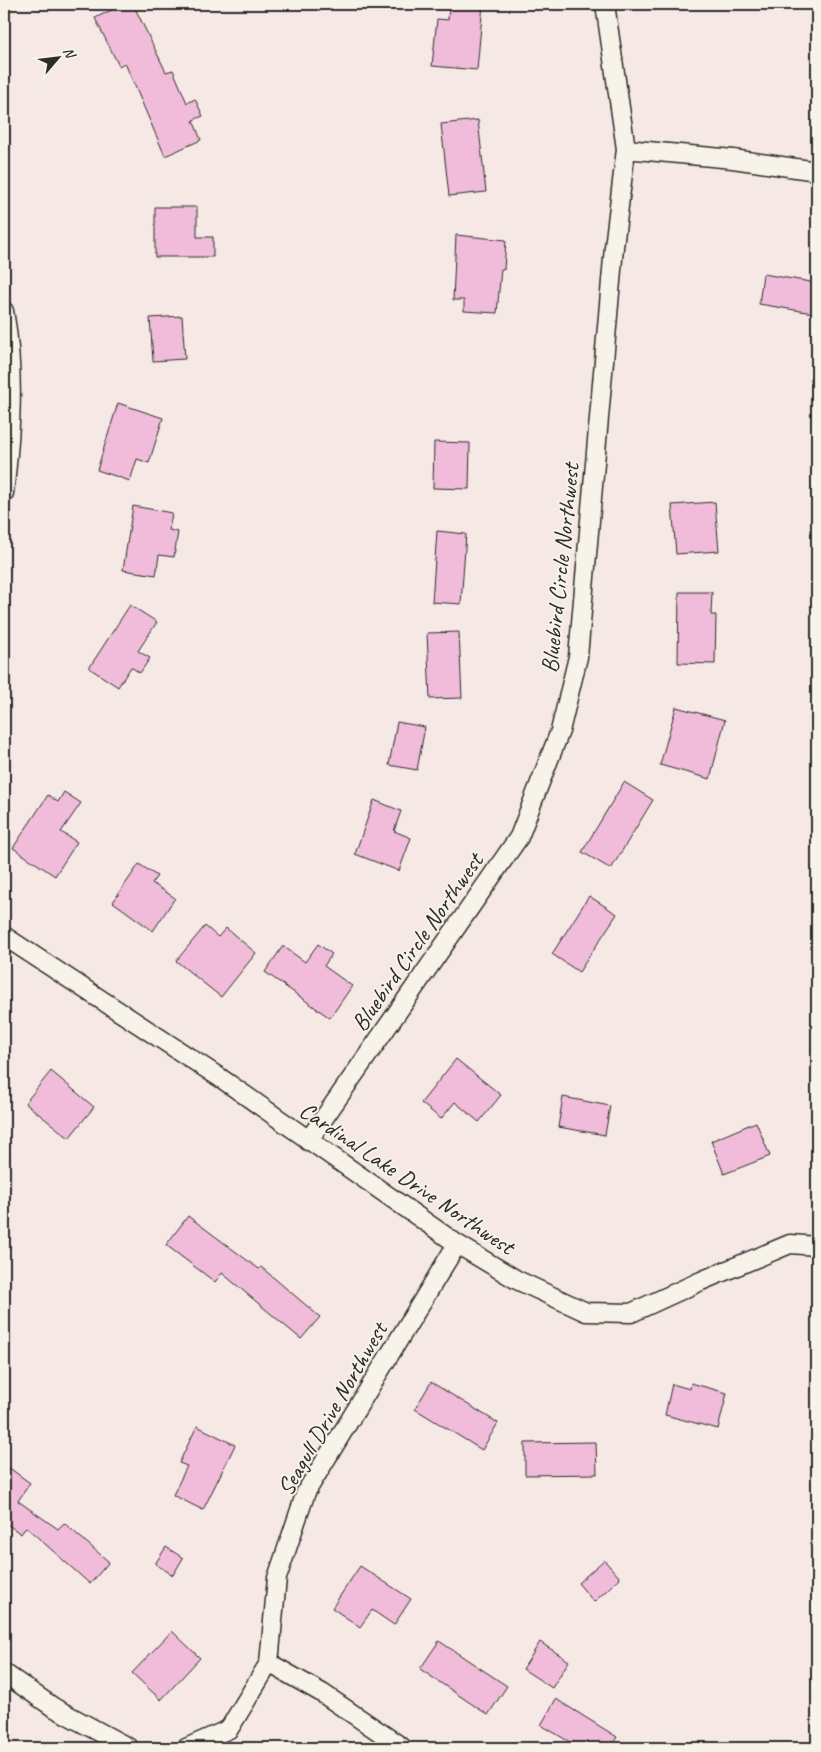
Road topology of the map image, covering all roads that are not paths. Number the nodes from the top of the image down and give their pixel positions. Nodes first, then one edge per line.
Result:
1 (605, 4) edge
2 (626, 149) junction
3 (817, 171) edge
4 (4, 311) edge
5 (4, 493) edge
6 (4, 936) edge
7 (308, 1141) junction
8 (456, 1244) junction
9 (817, 1246) edge
10 (269, 1663) junction
11 (4, 1673) edge
12 (129, 1748) edge
13 (186, 1748) edge
14 (403, 1748) edge

1 - 2 street, Bluebird Circle Northwest
2 - 3 street
2 - 7 street, Bluebird Circle Northwest
4 - 5 street
6 - 7 street, Cardinal Lake Drive Northwest
7 - 8 street, Cardinal Lake Drive Northwest
8 - 9 street, Cardinal Lake Drive Northwest
8 - 10 street, Seagull Drive Northwest
10 - 13 street, Seagull Drive Northwest
10 - 14 street
11 - 12 street

